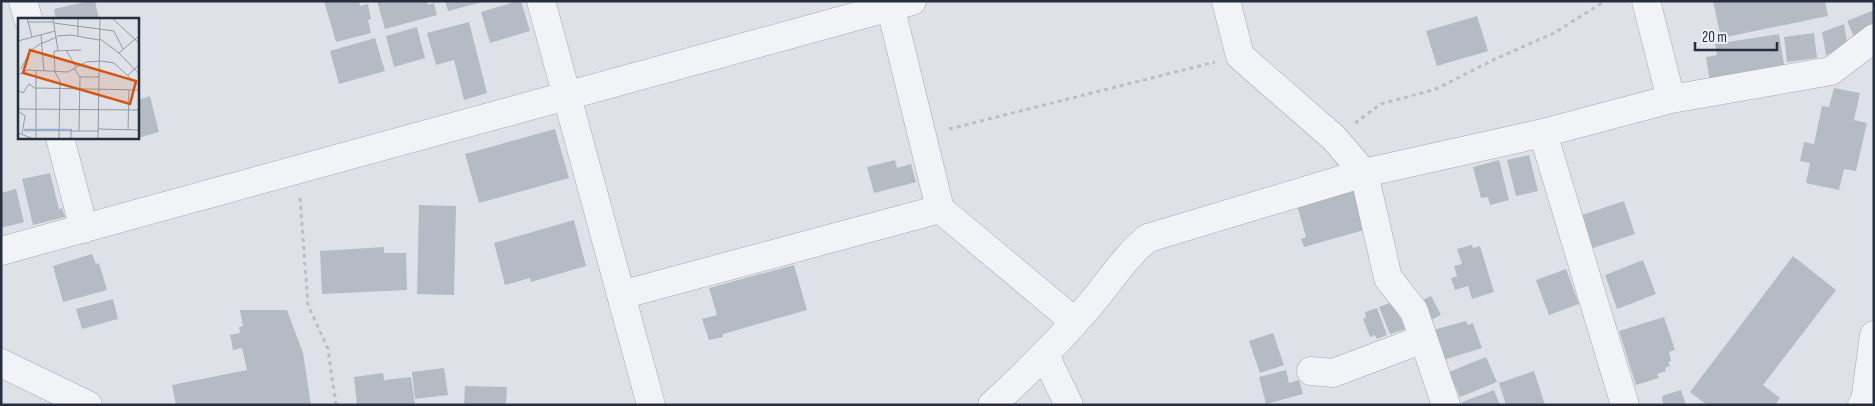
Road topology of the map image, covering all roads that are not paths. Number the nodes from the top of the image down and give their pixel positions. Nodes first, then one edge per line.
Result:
1 (23, 1) edge
2 (541, 1) edge
3 (1226, 1) edge
4 (1646, 1) edge
5 (897, 3) edge
6 (28, 18) edge
7 (1874, 38) edge
8 (567, 97) junction
9 (1671, 100) junction
10 (1543, 132) junction
11 (60, 139) edge
12 (1364, 172) junction
13 (940, 209) junction
14 (84, 229) junction
15 (1, 251) edge
16 (621, 295) junction
17 (1075, 322) junction
18 (1874, 335) edge
19 (1423, 339) junction
20 (1045, 355) junction
21 (1, 363) edge
22 (1311, 371) dead end
23 (88, 405) edge
24 (651, 405) edge
25 (992, 405) edge
26 (1069, 405) edge
27 (1446, 405) edge
28 (1625, 405) edge
29 (1862, 405) edge

1 - 6 street
2 - 8 street
3 - 12 street
4 - 9 street
5 - 8 street
5 - 13 street
7 - 9 street
8 - 14 street
8 - 16 street
9 - 10 street
10 - 12 street
10 - 28 street
11 - 14 street
12 - 17 street
12 - 19 street
13 - 16 street
13 - 17 street
14 - 15 street
16 - 24 street
17 - 20 street
18 - 29 street
19 - 22 street
19 - 27 street
20 - 25 street
20 - 26 street
21 - 23 street

